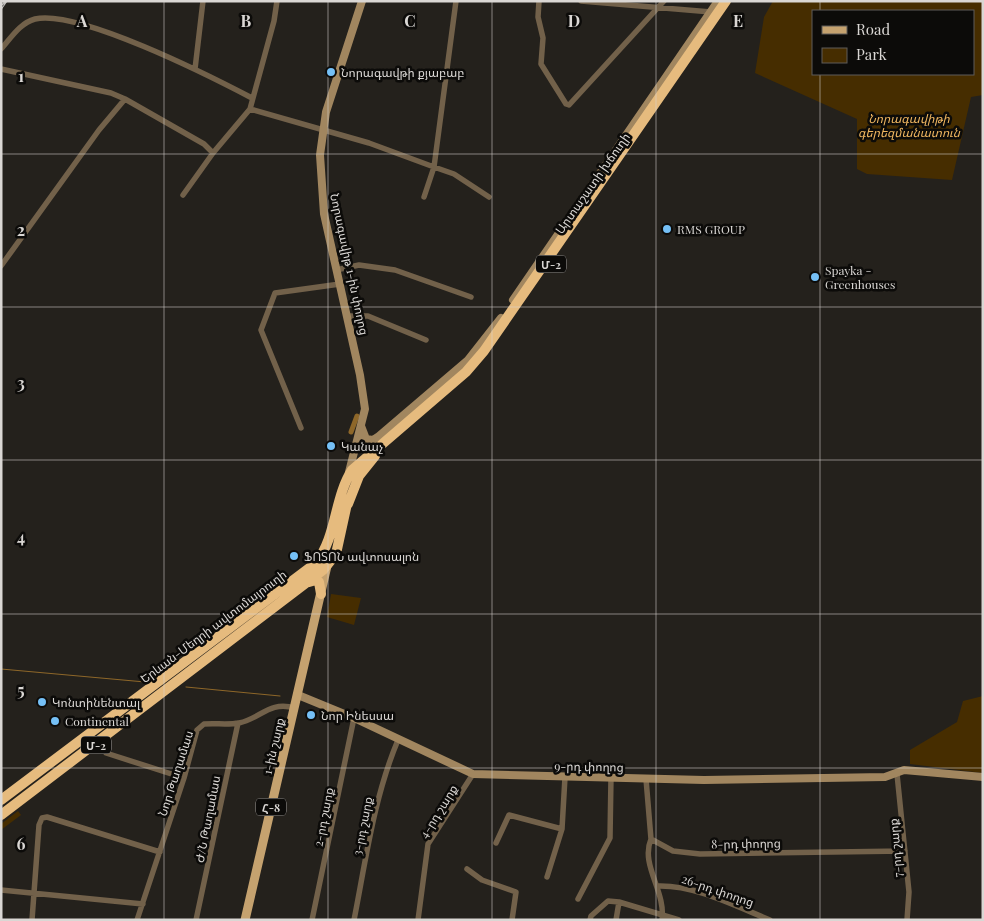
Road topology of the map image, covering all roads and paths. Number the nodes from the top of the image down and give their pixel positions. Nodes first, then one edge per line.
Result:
1 (203, 1) edge
2 (277, 1) edge
3 (362, 1) edge
4 (456, 1) edge
5 (539, 1) edge
6 (580, 1) edge
7 (664, 1) edge
8 (718, 1) edge
9 (726, 1) edge
10 (733, 1) edge
11 (656, 5) edge
12 (710, 12) junction
13 (1, 49) edge
14 (1, 68) edge
15 (195, 69) junction
16 (252, 98) junction
17 (125, 99) junction
18 (250, 109) junction
19 (323, 131) junction
20 (213, 153) junction
21 (434, 167) junction
22 (183, 196) dead end
23 (424, 196) dead end
24 (489, 197) dead end
25 (1, 266) edge
26 (336, 270) junction
27 (340, 284) junction
28 (471, 298) dead end
29 (347, 316) junction
30 (426, 340) dead end
31 (361, 426) junction
32 (301, 428) dead end
33 (348, 476) junction
34 (348, 504) junction
35 (335, 521) junction
36 (328, 566) junction
37 (306, 584) junction
38 (321, 594) junction
39 (298, 695) junction
40 (295, 708) junction
41 (354, 718) junction
42 (238, 723) junction
43 (398, 740) junction
44 (97, 743) junction
45 (473, 774) junction
46 (897, 774) junction
47 (565, 777) junction
48 (611, 777) junction
49 (983, 777) edge
50 (184, 778) junction
51 (646, 779) junction
52 (1, 800) edge
53 (1, 814) edge
54 (562, 829) junction
55 (651, 839) junction
56 (496, 842) dead end
57 (905, 851) junction
58 (160, 852) junction
59 (467, 869) dead end
60 (547, 877) dead end
61 (658, 886) junction
62 (1, 890) edge
63 (35, 893) junction
64 (578, 899) dead end
65 (619, 902) junction
66 (142, 904) junction
67 (662, 917) edge
68 (32, 920) edge
69 (137, 920) edge
70 (196, 920) edge
71 (245, 920) edge
72 (312, 920) edge
73 (354, 920) edge
74 (418, 920) edge
75 (512, 920) edge
76 (590, 920) edge
77 (616, 920) edge
78 (679, 920) edge
79 (770, 920) edge
80 (906, 920) edge

1 - 15 street
2 - 16 street
3 - 19 street, Նորագավիթ 1-ին փողոց
4 - 21 street
5 - 11 street
6 - 11 street
7 - 11 street
8 - 12 street, Արտաշատի խճուղի
9 - 33 highway, Արտաշատի խճուղի / Մ-2
10 - 34 highway, Արտաշատի խճուղի / Մ-2
11 - 12 street
12 - 31 street, Արտաշատի խճուղի
13 - 15 street
14 - 17 street
15 - 16 street
16 - 18 street
17 - 20 street
17 - 25 street
18 - 19 street
18 - 20 street
19 - 21 street
19 - 26 street, Նորագավիթ 1-ին փողոց
20 - 22 street
21 - 23 street
21 - 24 street
26 - 27 street, Նորագավիթ 1-ին փողոց
26 - 28 street
27 - 29 street, Նորագավիթ 1-ին փողոց
27 - 32 street
29 - 30 street
29 - 31 street, Նորագավիթ 1-ին փողոց
31 - 33 street, Նորագավիթ 1-ին փողոց
33 - 34 highway, Մ-2
33 - 35 highway, Երևան-Մեղրի ավտոմայրուղի / Մ-2
34 - 36 highway, Երևան-Մեղրի ավտոմայրուղի / Մ-2
35 - 36 highway, Մ-2
35 - 52 highway, Երևան-Մեղրի ավտոմայրուղի / Մ-2
36 - 37 highway, Երևան-Մեղրի ավտոմայրուղի / Մ-2
36 - 38 main road, Հ-8
37 - 38 highway
37 - 44 highway, Երևան-Մեղրի ավտոմայրուղի / Մ-2
38 - 39 main road, Հ-8
39 - 40 main road, 1-ին շարք / Հ-8
39 - 41 street, 9-րդ փողոց
40 - 42 street, Նոր Թաղամաս
40 - 71 main road, 1-ին շարք / Հ-8
41 - 43 street, 9-րդ փողոց
41 - 72 street, 2-րդ շարք
42 - 50 street, Նոր Թաղամաս
42 - 70 street, Ժ/Ն Թաղամաս
43 - 45 street, 9-րդ փողոց
43 - 73 street, 3-րդ շարք
44 - 50 street
44 - 53 highway, Երևան-Մեղրի ավտոմայրուղի / Մ-2
45 - 47 street, 9-րդ փողոց
45 - 74 street, 4-րդ շարք
46 - 49 street, 9-րդ փողոց
46 - 51 street, 9-րդ փողոց
46 - 57 street, 7-րդ շարք
47 - 48 street, 9-րդ փողոց
47 - 54 street
48 - 51 street, 9-րդ փողոց
48 - 64 street
50 - 58 street, Նոր Թաղամաս
51 - 55 street
54 - 56 street
54 - 60 street
55 - 57 street, 8-րդ փողոց
55 - 61 street
57 - 80 street, 7-րդ շարք
58 - 63 street
58 - 66 street, Նոր Թաղամաս
59 - 75 street
61 - 67 street
61 - 79 street, 26-րդ փողոց
62 - 63 street
63 - 66 street
63 - 68 street
65 - 67 street
65 - 76 street
65 - 77 street
66 - 69 street, Նոր Թաղամաս
67 - 78 street

